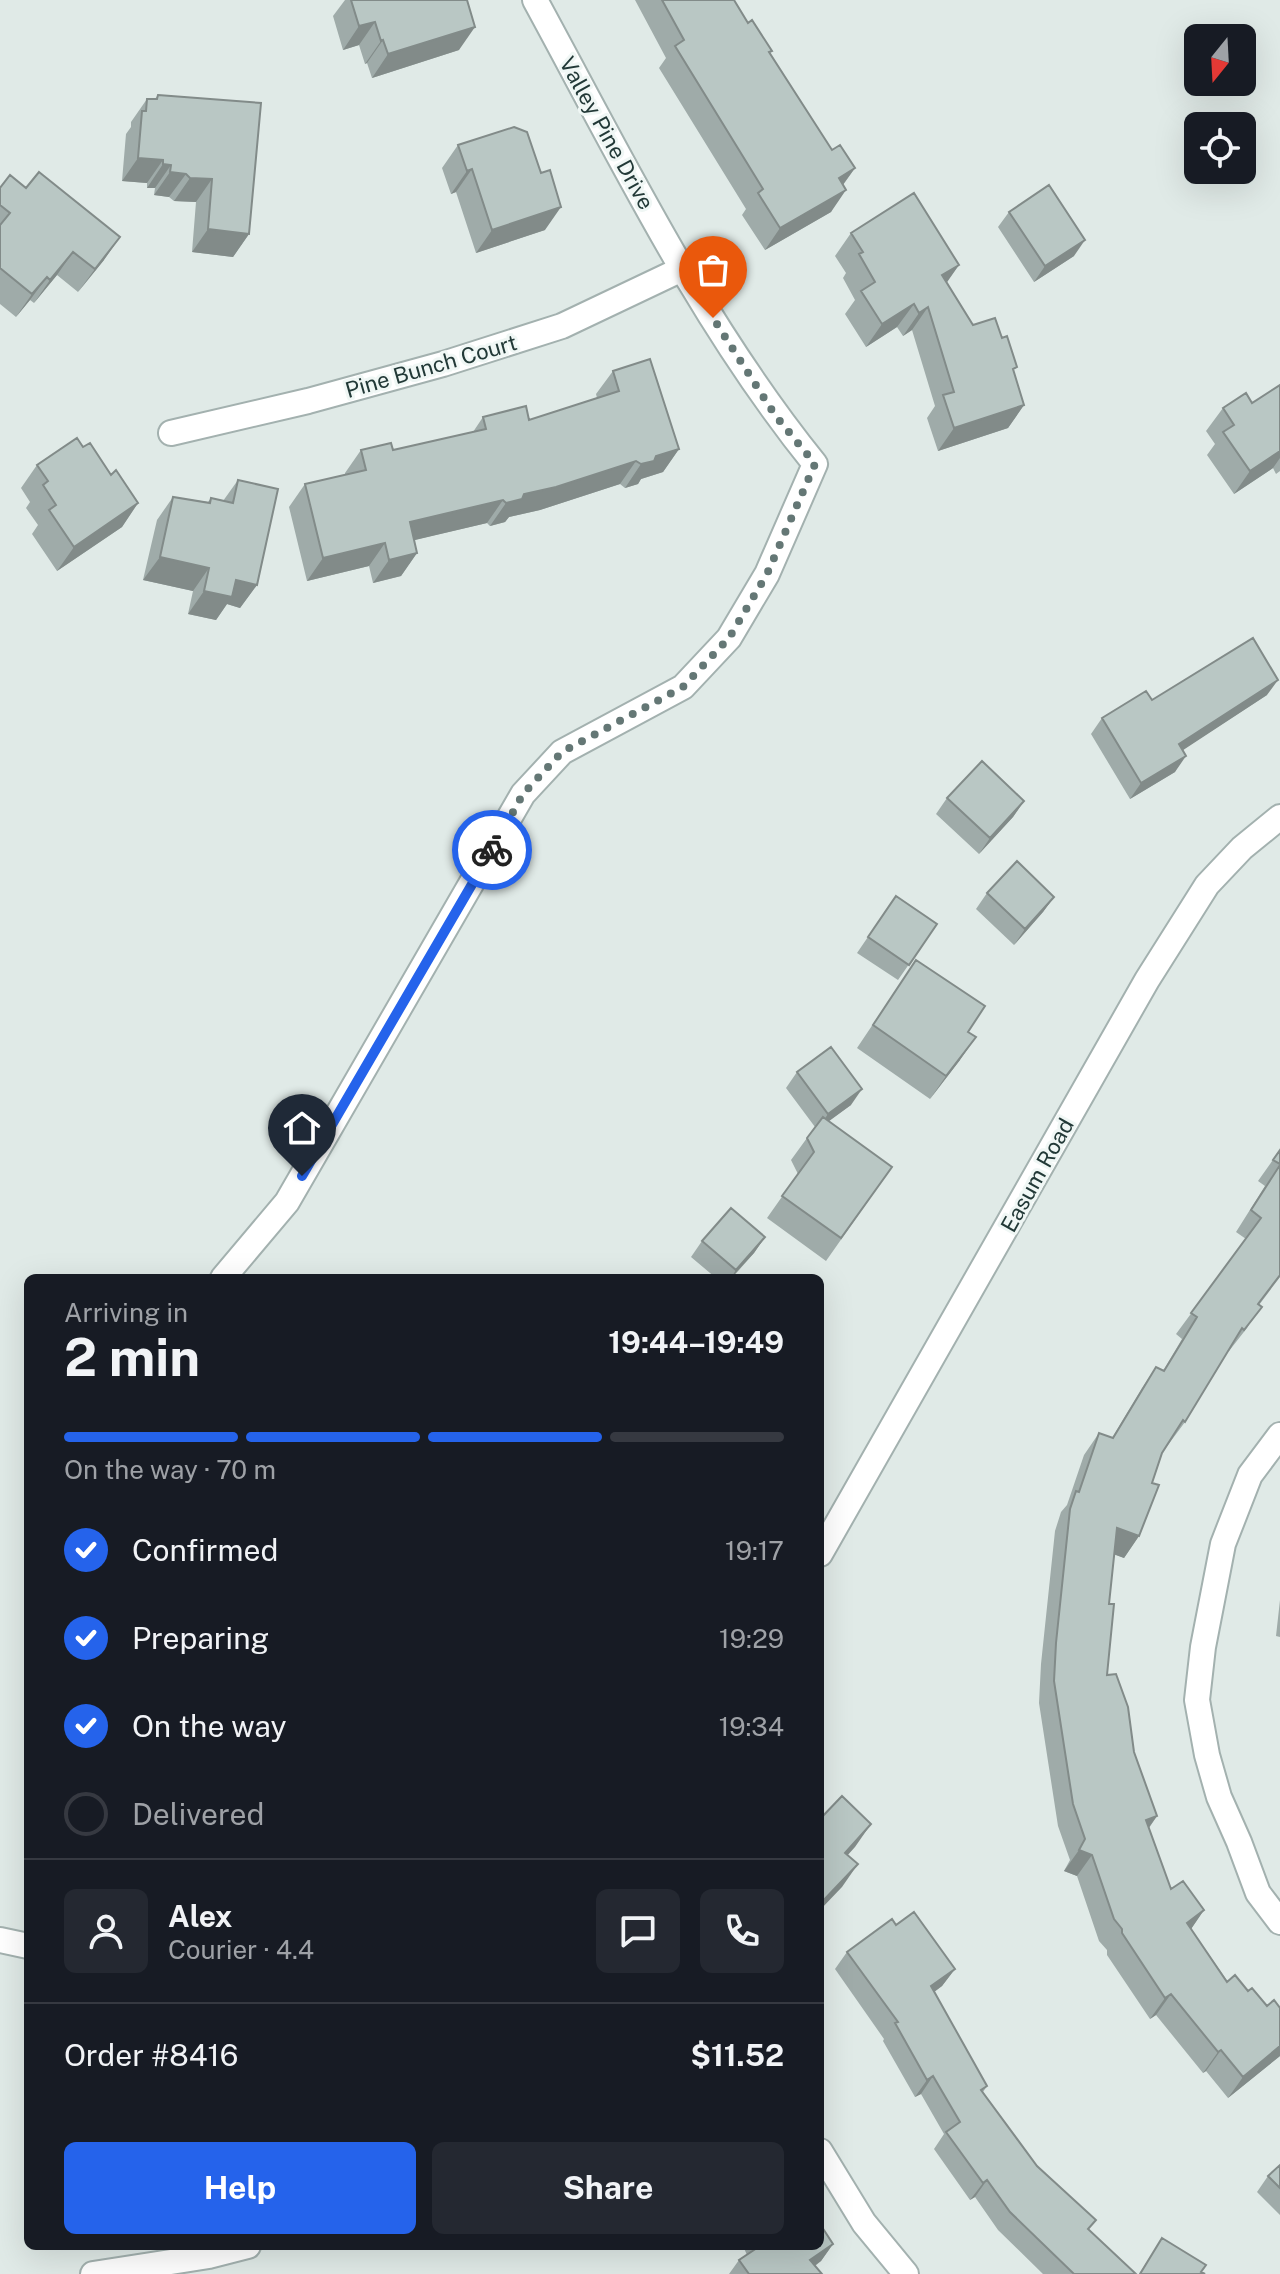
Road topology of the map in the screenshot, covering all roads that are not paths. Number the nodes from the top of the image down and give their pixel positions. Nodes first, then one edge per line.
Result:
1 (535, 0) edge
2 (682, 269) junction
3 (171, 433) dead end
4 (1280, 817) edge
5 (226, 1274) edge
6 (1280, 1435) edge
7 (824, 1547) edge
8 (1280, 1922) edge
9 (0, 1940) edge
10 (24, 1945) edge
11 (824, 2158) edge
12 (232, 2250) edge
13 (93, 2274) edge
14 (906, 2274) edge

1 - 2 street, Valley Pine Drive
2 - 3 street, Pine Bunch Court
2 - 5 street, Valley Pine Drive
4 - 7 street, Easum Road
6 - 8 street
9 - 10 street
11 - 14 street
12 - 13 street

